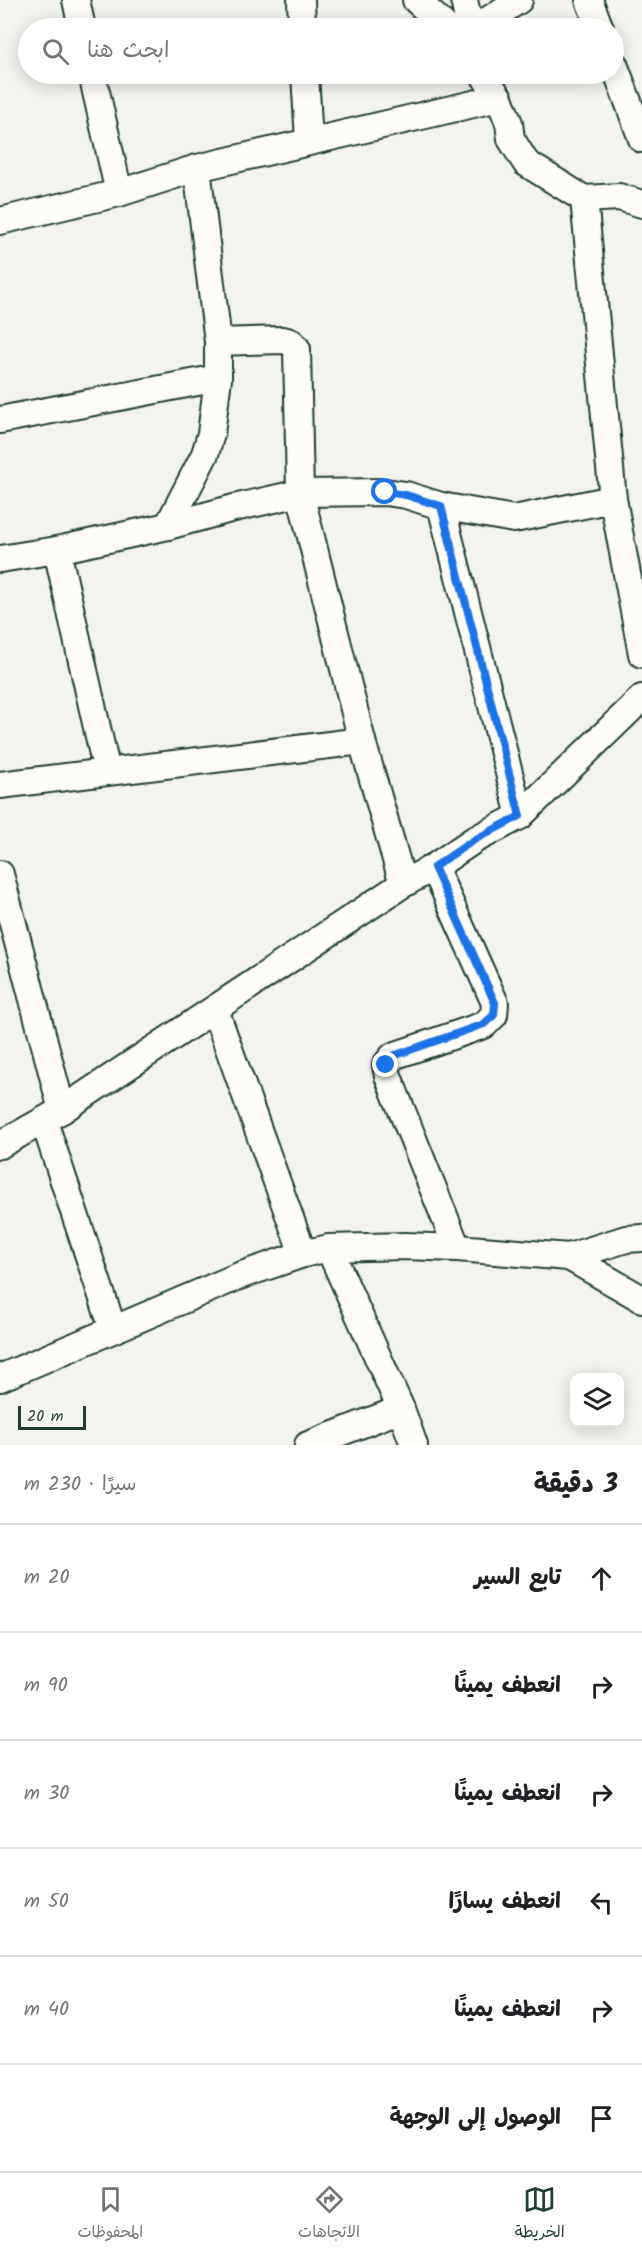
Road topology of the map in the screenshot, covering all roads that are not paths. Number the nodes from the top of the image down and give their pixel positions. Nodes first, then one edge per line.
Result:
1 (76, 0) edge
2 (301, 0) edge
3 (416, 0) edge
4 (464, 0) edge
5 (519, 0) edge
6 (589, 0) edge
7 (80, 18) edge
8 (302, 18) edge
9 (436, 18) edge
10 (468, 18) edge
11 (491, 18) edge
12 (596, 18) edge
13 (94, 84) edge
14 (306, 84) edge
15 (490, 84) edge
16 (621, 84) edge
17 (499, 98) junction
18 (642, 139) edge
19 (309, 141) junction
20 (197, 168) junction
21 (119, 192) junction
22 (584, 199) junction
23 (642, 204) edge
24 (0, 221) edge
25 (218, 342) junction
26 (218, 378) junction
27 (0, 420) edge
28 (300, 493) junction
29 (614, 499) junction
30 (441, 506) junction
31 (168, 526) junction
32 (57, 550) junction
33 (0, 559) edge
34 (642, 654) edge
35 (642, 698) edge
36 (362, 741) junction
37 (107, 772) junction
38 (0, 785) edge
39 (520, 816) junction
40 (434, 867) junction
41 (0, 874) edge
42 (403, 885) junction
43 (215, 1010) junction
44 (53, 1115) junction
45 (0, 1145) edge
46 (642, 1238) edge
47 (329, 1248) junction
48 (457, 1248) junction
49 (303, 1254) junction
50 (569, 1257) junction
51 (642, 1299) edge
52 (113, 1329) junction
53 (0, 1378) edge
54 (401, 1409) junction
55 (308, 1445) edge
56 (414, 1445) edge

1 - 7 street
2 - 8 street
3 - 9 street
4 - 10 street
5 - 11 street
6 - 12 street
13 - 21 street
14 - 19 street
15 - 17 street
16 - 18 street
17 - 19 street
17 - 22 street
19 - 20 street
20 - 21 street
20 - 25 street
21 - 24 street
22 - 23 street
22 - 29 street
25 - 26 street
25 - 28 street
26 - 27 street
26 - 31 street
28 - 30 street
28 - 31 street
28 - 36 street
29 - 30 street
29 - 34 street
30 - 39 street
31 - 32 street
32 - 33 street
32 - 37 street
35 - 39 street
36 - 37 street
36 - 42 street
37 - 38 street
39 - 40 street
40 - 42 street
40 - 48 street
41 - 44 street
42 - 43 street
43 - 44 street
43 - 49 street
44 - 45 street
44 - 52 street
46 - 50 street
47 - 48 street
47 - 49 street
47 - 54 street
48 - 50 street
49 - 52 street
50 - 51 street
52 - 53 street
54 - 55 street
54 - 56 street

